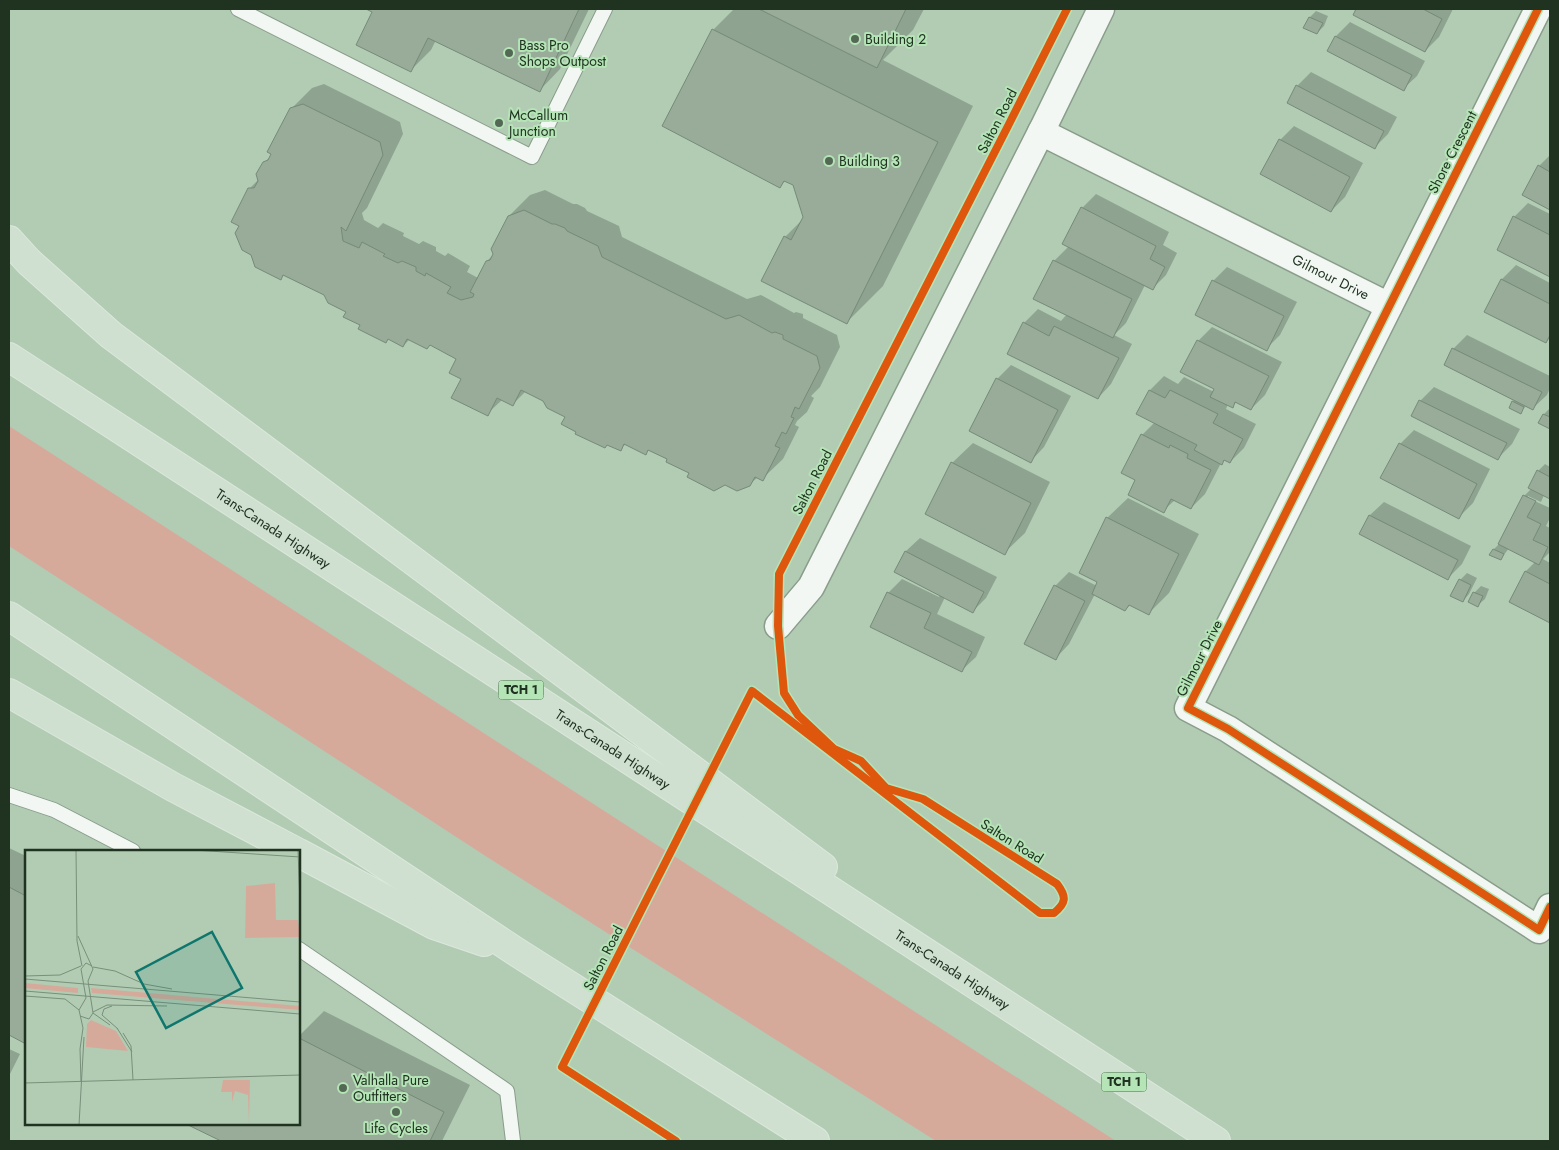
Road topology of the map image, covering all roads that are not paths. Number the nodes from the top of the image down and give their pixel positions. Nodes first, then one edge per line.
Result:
1 (238, 9) edge
2 (605, 9) edge
3 (1101, 9) edge
4 (1538, 9) edge
5 (1040, 132) junction
6 (9, 240) edge
7 (1389, 306) junction
8 (9, 357) edge
9 (9, 616) edge
10 (778, 626) dead end
11 (9, 693) edge
12 (9, 795) edge
13 (131, 850) edge
14 (293, 850) edge
15 (300, 854) edge
16 (1550, 907) edge
17 (300, 950) edge
18 (518, 953) junction
19 (1032, 1023) junction
20 (514, 1141) edge
21 (815, 1141) edge
22 (1216, 1141) edge

1 - 2 lane
3 - 5 street
4 - 7 street, Shore Crescent
5 - 7 street, Gilmour Drive
5 - 10 street
6 - 19 highway
7 - 16 street, Gilmour Drive
8 - 19 highway, Trans-Canada Highway / TCH 1
9 - 18 highway
11 - 14 highway
12 - 13 lane
15 - 18 highway
17 - 20 lane
18 - 21 highway
19 - 22 highway, Trans-Canada Highway / TCH 1

